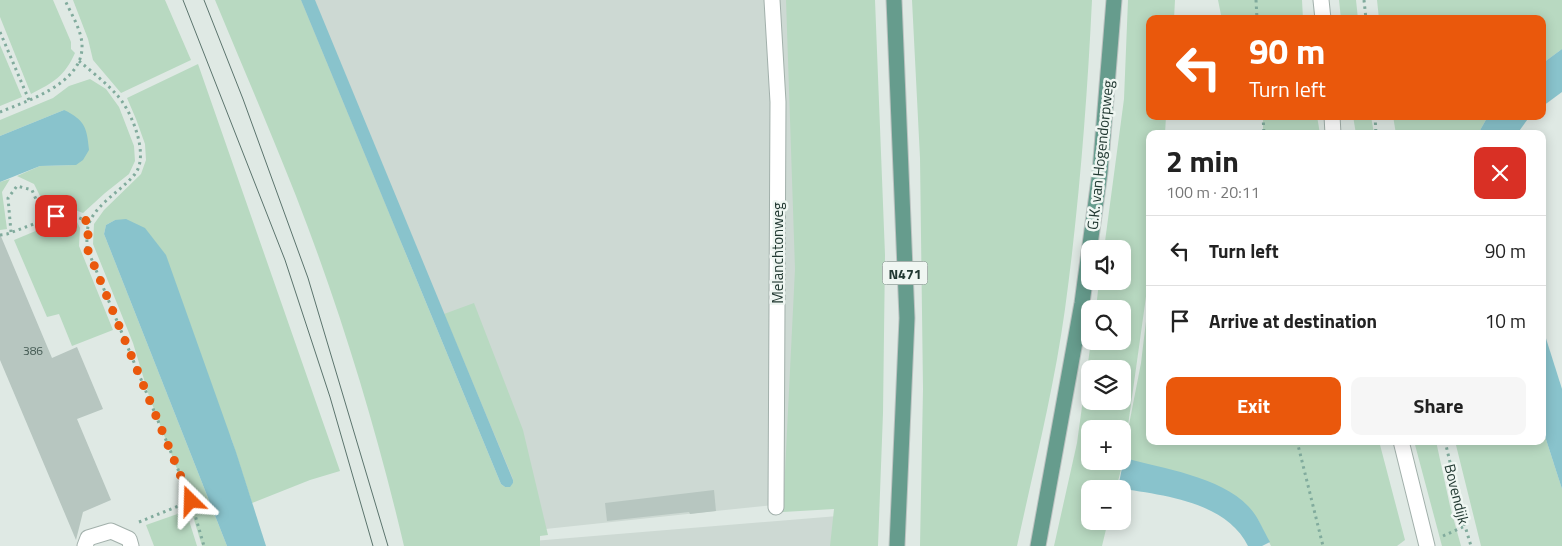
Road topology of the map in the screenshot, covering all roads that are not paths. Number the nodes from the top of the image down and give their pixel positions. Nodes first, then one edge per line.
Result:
1 (772, 0) edge
2 (894, 0) edge
3 (1114, 0) edge
4 (1321, 0) edge
5 (1323, 15) edge
6 (1401, 445) edge
7 (776, 507) dead end
8 (126, 541) edge
9 (1425, 545) edge
10 (85, 546) edge
11 (897, 546) edge
12 (1038, 546) edge

1 - 7 street, Melanchtonweg
2 - 11 main road, N471
3 - 12 main road, G.K. van Hogendorpweg
4 - 5 street
6 - 9 street
8 - 10 street

